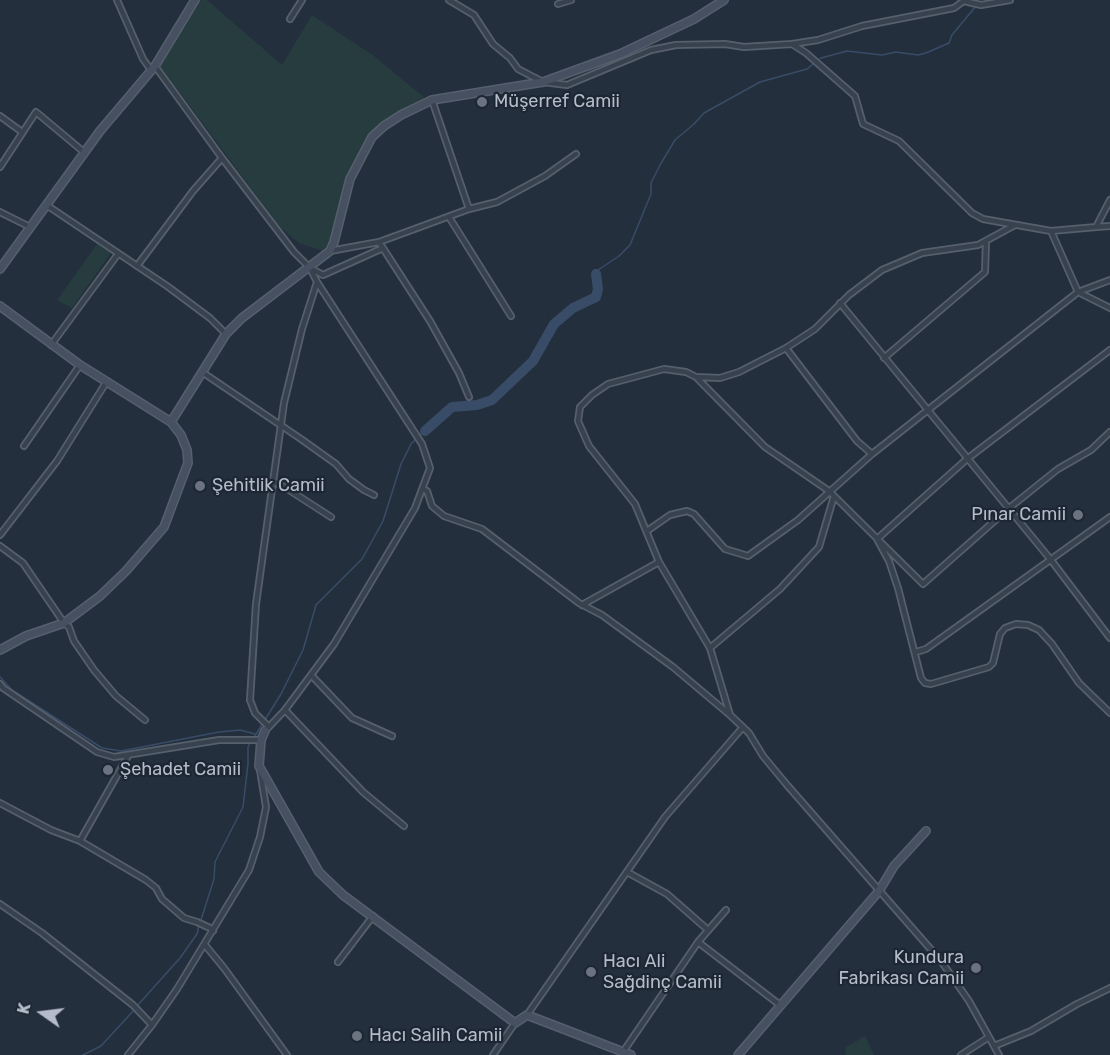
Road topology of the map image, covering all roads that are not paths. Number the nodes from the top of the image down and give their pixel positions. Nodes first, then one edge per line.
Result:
1 (117, 0) edge
2 (195, 0) edge
3 (302, 0) edge
4 (449, 0) edge
5 (568, 0) edge
6 (724, 0) edge
7 (1010, 0) edge
8 (965, 1) edge
9 (558, 4) dead end
10 (290, 19) dead end
11 (792, 44) junction
12 (153, 68) junction
13 (543, 82) junction
14 (432, 100) junction
15 (0, 116) edge
16 (22, 132) junction
17 (85, 153) junction
18 (576, 154) dead end
19 (222, 158) junction
20 (0, 167) edge
21 (1110, 200) edge
22 (48, 206) junction
23 (469, 209) junction
24 (0, 212) edge
25 (449, 217) junction
26 (1015, 225) junction
27 (1110, 226) edge
28 (30, 227) junction
29 (1096, 227) junction
30 (1051, 231) junction
31 (379, 242) junction
32 (986, 242) junction
33 (383, 248) junction
34 (330, 251) junction
35 (118, 254) junction
36 (137, 266) junction
37 (310, 268) junction
38 (0, 269) edge
39 (1110, 280) edge
40 (316, 282) junction
41 (1078, 292) junction
42 (840, 303) junction
43 (0, 306) edge
44 (1110, 308) edge
45 (511, 316) dead end
46 (226, 334) junction
47 (51, 345) junction
48 (786, 348) junction
49 (1110, 350) edge
50 (884, 358) junction
51 (80, 365) junction
52 (202, 372) junction
53 (696, 377) junction
54 (107, 381) junction
55 (469, 397) dead end
56 (927, 410) junction
57 (171, 423) junction
58 (280, 424) junction
59 (1110, 432) edge
60 (24, 446) dead end
61 (872, 454) junction
62 (968, 459) junction
63 (273, 481) junction
64 (422, 489) junction
65 (829, 491) junction
66 (374, 495) dead end
67 (834, 496) junction
68 (1008, 508) junction
69 (331, 517) dead end
70 (1110, 517) edge
71 (647, 531) junction
72 (0, 535) edge
73 (877, 539) junction
74 (0, 546) edge
75 (1051, 560) junction
76 (659, 562) junction
77 (582, 604) junction
78 (64, 623) junction
79 (1110, 638) edge
80 (710, 648) junction
81 (0, 650) edge
82 (916, 652) junction
83 (312, 676) junction
84 (0, 684) edge
85 (285, 710) junction
86 (1110, 713) edge
87 (730, 715) junction
88 (145, 720) dead end
89 (266, 727) junction
90 (743, 727) junction
91 (392, 736) dead end
92 (260, 740) junction
93 (128, 756) junction
94 (259, 766) junction
95 (0, 803) edge
96 (404, 826) dead end
97 (926, 831) dead end
98 (80, 841) junction
99 (627, 872) junction
100 (879, 891) junction
101 (0, 904) edge
102 (726, 910) dead end
103 (373, 916) junction
104 (708, 930) junction
105 (213, 932) junction
106 (698, 942) junction
107 (205, 945) junction
108 (338, 962) dead end
109 (1110, 988) edge
110 (780, 1005) junction
111 (527, 1015) junction
112 (515, 1023) junction
113 (152, 1025) junction
114 (989, 1037) junction
115 (994, 1046) junction
116 (623, 1052) junction
117 (128, 1055) edge
118 (287, 1055) edge
119 (493, 1055) edge
120 (631, 1055) edge
121 (738, 1055) edge
122 (961, 1055) edge
123 (999, 1055) edge

1 - 12 street
2 - 12 street
3 - 10 street
4 - 13 street
5 - 9 street
6 - 13 street
7 - 8 street
8 - 11 street
11 - 13 street
11 - 26 street
12 - 17 street
12 - 19 street
13 - 14 street
14 - 23 street
14 - 34 street
15 - 16 street
16 - 17 street
16 - 20 street
17 - 22 street
18 - 23 street
19 - 36 street
19 - 37 street
21 - 29 street
22 - 28 street
22 - 35 street
23 - 25 street
24 - 28 street
25 - 31 street
25 - 45 street
26 - 30 street
26 - 32 street
27 - 29 street
28 - 38 street
29 - 30 street
30 - 41 street
31 - 33 street
31 - 34 street
32 - 42 street
32 - 50 street
33 - 37 street
33 - 55 street
34 - 37 street
35 - 36 street
35 - 47 street
36 - 46 street
37 - 40 street
37 - 46 street
39 - 41 street
40 - 58 street
40 - 64 street
41 - 44 street
41 - 56 street
42 - 48 street
42 - 50 street
43 - 47 street
46 - 52 street
47 - 51 street
48 - 53 street
48 - 61 street
49 - 62 street
50 - 56 street
51 - 54 street
51 - 60 street
52 - 57 street
52 - 58 street
53 - 65 street
53 - 71 street
54 - 57 street
54 - 72 street
56 - 61 street
56 - 62 street
57 - 78 street
58 - 63 street
58 - 66 street
59 - 68 street
61 - 65 street
62 - 68 street
62 - 73 street
63 - 69 street
63 - 89 street
64 - 77 street
64 - 83 street
65 - 67 street
65 - 71 street
67 - 73 street
67 - 80 street
68 - 73 street
68 - 75 street
70 - 75 street
71 - 76 street
73 - 82 street
74 - 78 street
75 - 79 street
75 - 82 street
76 - 77 street
76 - 80 street
77 - 87 street
78 - 81 street
78 - 88 street
80 - 87 street
82 - 86 street
83 - 85 street
83 - 91 street
84 - 93 street
85 - 89 street
85 - 96 street
87 - 90 street
89 - 92 street
90 - 99 street
90 - 100 street
92 - 93 street
92 - 94 street
93 - 98 street
94 - 103 street
94 - 105 street
95 - 98 street
97 - 100 street
98 - 105 street
99 - 104 street
99 - 111 street
100 - 110 street
100 - 114 street
101 - 113 street
102 - 104 street
103 - 108 street
103 - 112 street
104 - 106 street
105 - 107 street
106 - 110 street
106 - 116 street
107 - 113 street
107 - 118 street
109 - 115 street
110 - 121 street
111 - 112 street
111 - 116 street
112 - 119 street
113 - 117 street
114 - 115 street
114 - 122 street
115 - 123 street
116 - 120 street

